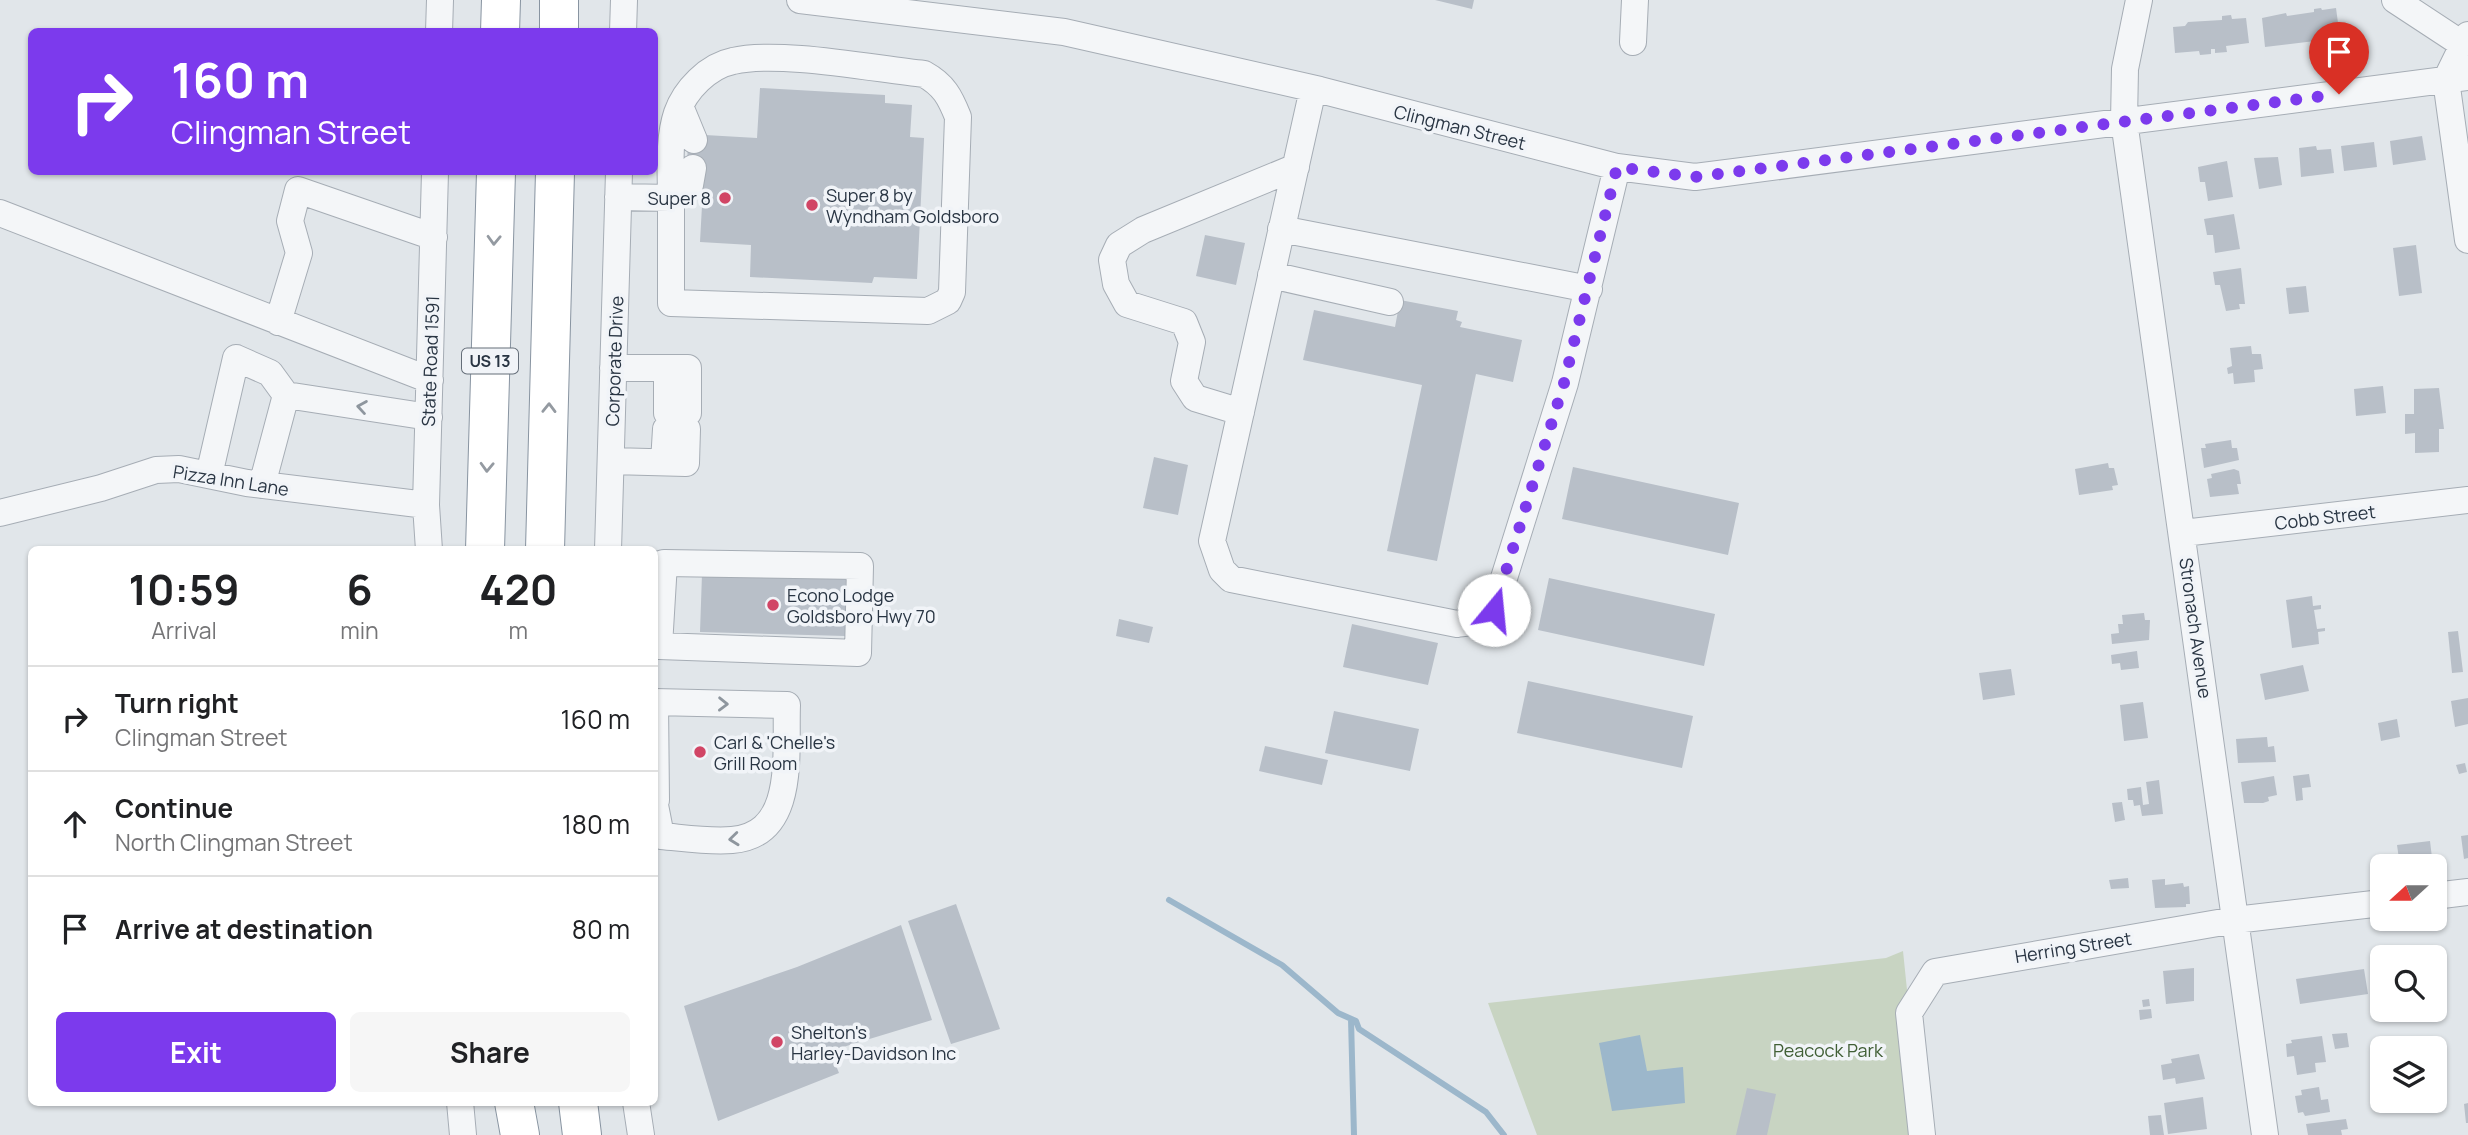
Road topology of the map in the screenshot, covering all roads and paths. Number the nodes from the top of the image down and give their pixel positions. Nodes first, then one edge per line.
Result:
1 (440, 0) edge
2 (501, 0) edge
3 (559, 0) edge
4 (624, 0) edge
5 (800, 0) edge
6 (1636, 0) edge
7 (2139, 0) edge
8 (2395, 0) edge
9 (439, 28) edge
10 (500, 28) edge
11 (559, 28) edge
12 (623, 28) edge
13 (2465, 40) edge
14 (1633, 42) dead end
15 (2457, 78) edge
16 (1313, 89) junction
17 (680, 106) junction
18 (2124, 121) junction
19 (694, 140) dead end
20 (1296, 167) junction
21 (1617, 167) junction
22 (693, 168) dead end
23 (435, 175) edge
24 (496, 175) edge
25 (555, 175) edge
26 (619, 184) edge
27 (671, 198) junction
28 (0, 213) edge
29 (1281, 229) junction
30 (434, 237) junction
31 (2468, 240) edge
32 (1271, 275) junction
33 (1590, 289) junction
34 (1390, 302) dead end
35 (278, 322) junction
36 (613, 368) junction
37 (430, 380) junction
38 (286, 395) junction
39 (1241, 412) junction
40 (429, 417) junction
41 (611, 461) junction
42 (209, 475) junction
43 (262, 485) junction
44 (2468, 500) edge
45 (426, 505) junction
46 (546, 508) junction
47 (0, 513) edge
48 (2183, 533) junction
49 (429, 546) edge
50 (485, 546) edge
51 (545, 546) edge
52 (571, 546) edge
53 (608, 546) edge
54 (659, 565) edge
55 (658, 606) edge
56 (658, 646) edge
57 (658, 702) edge
58 (658, 818) edge
59 (2468, 892) edge
60 (2447, 894) edge
61 (2370, 904) edge
62 (2235, 920) junction
63 (460, 1106) edge
64 (514, 1106) edge
65 (515, 1106) edge
66 (637, 1106) edge
67 (463, 1135) edge
68 (514, 1135) edge
69 (520, 1135) edge
70 (641, 1135) edge
71 (1922, 1135) edge
72 (2265, 1135) edge

1 - 9 street
2 - 10 highway
3 - 11 highway
4 - 12 street
5 - 16 street, Clingman Street
6 - 14 street
7 - 18 street, Stronach Avenue
8 - 13 street
13 - 15 street
15 - 18 street, Clingman Street
15 - 31 street
16 - 20 street
16 - 21 street, Clingman Street
17 - 19 street
17 - 27 street
17 - 27 street
18 - 21 street, Clingman Street
18 - 48 street, Stronach Avenue
20 - 29 street
20 - 39 street
21 - 33 street
22 - 27 street
23 - 30 street, State Road 1591
24 -> 50 highway, US 13
46 -> 25 highway
26 - 27 street
26 - 36 street, Corporate Drive
28 - 35 street
29 - 32 street
29 - 33 street
30 - 35 street
30 - 37 street, State Road 1591
32 - 34 street
32 - 39 street
33 - 39 street
35 - 37 street
36 - 41 street, Corporate Drive
36 - 41 street
37 - 40 street, State Road 1591
40 -> 38 street
38 - 42 street
38 - 43 street
40 - 45 street, State Road 1591
41 - 53 street, Corporate Drive
42 - 43 street, Pizza Inn Lane
42 - 47 street, Pizza Inn Lane
43 - 45 street, Pizza Inn Lane
44 - 48 street, Cobb Street
45 - 49 street, State Road 1591
46 - 51 highway
46 - 52 highway
48 - 62 street, Stronach Avenue
54 - 55 street
54 - 56 street
57 -> 58 street
59 - 60 street
61 - 62 street, Herring Street
62 - 71 street, Herring Street
62 - 72 street, Stronach Avenue
63 - 67 street
64 - 68 highway
65 - 69 highway
66 - 70 street

